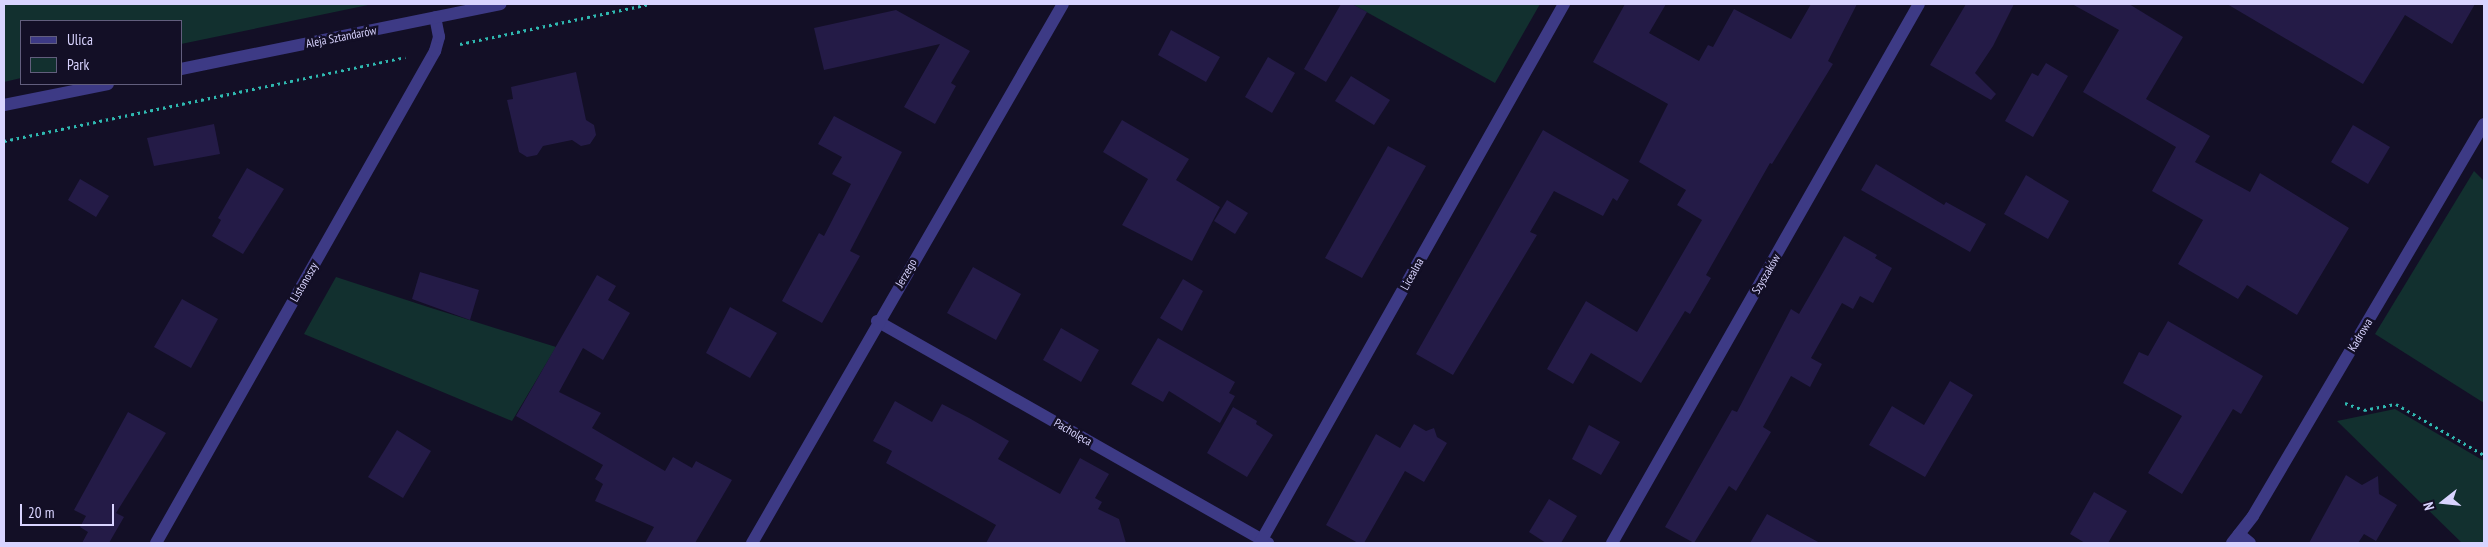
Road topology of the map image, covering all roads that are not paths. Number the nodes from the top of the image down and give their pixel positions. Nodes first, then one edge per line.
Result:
1 (500, 4) edge
2 (1063, 4) edge
3 (1564, 4) edge
4 (1919, 4) edge
5 (436, 17) junction
6 (182, 69) edge
7 (103, 85) edge
8 (4, 105) edge
9 (2484, 124) edge
10 (877, 321) junction
11 (2236, 538) edge
12 (1264, 542) edge
13 (156, 543) edge
14 (752, 543) edge
15 (1612, 543) edge
16 (2250, 543) edge

1 - 5 street, Aleja Sztandarów
2 - 10 street, Jerzego
3 - 12 street, Licealna
4 - 15 street, Szyszaków
5 - 6 street, Aleja Sztandarów
5 - 13 street, Listonoszy
7 - 8 street
9 - 11 street, Kadrowa
10 - 12 street, Pacholęca
10 - 14 street, Jerzego
11 - 16 street

